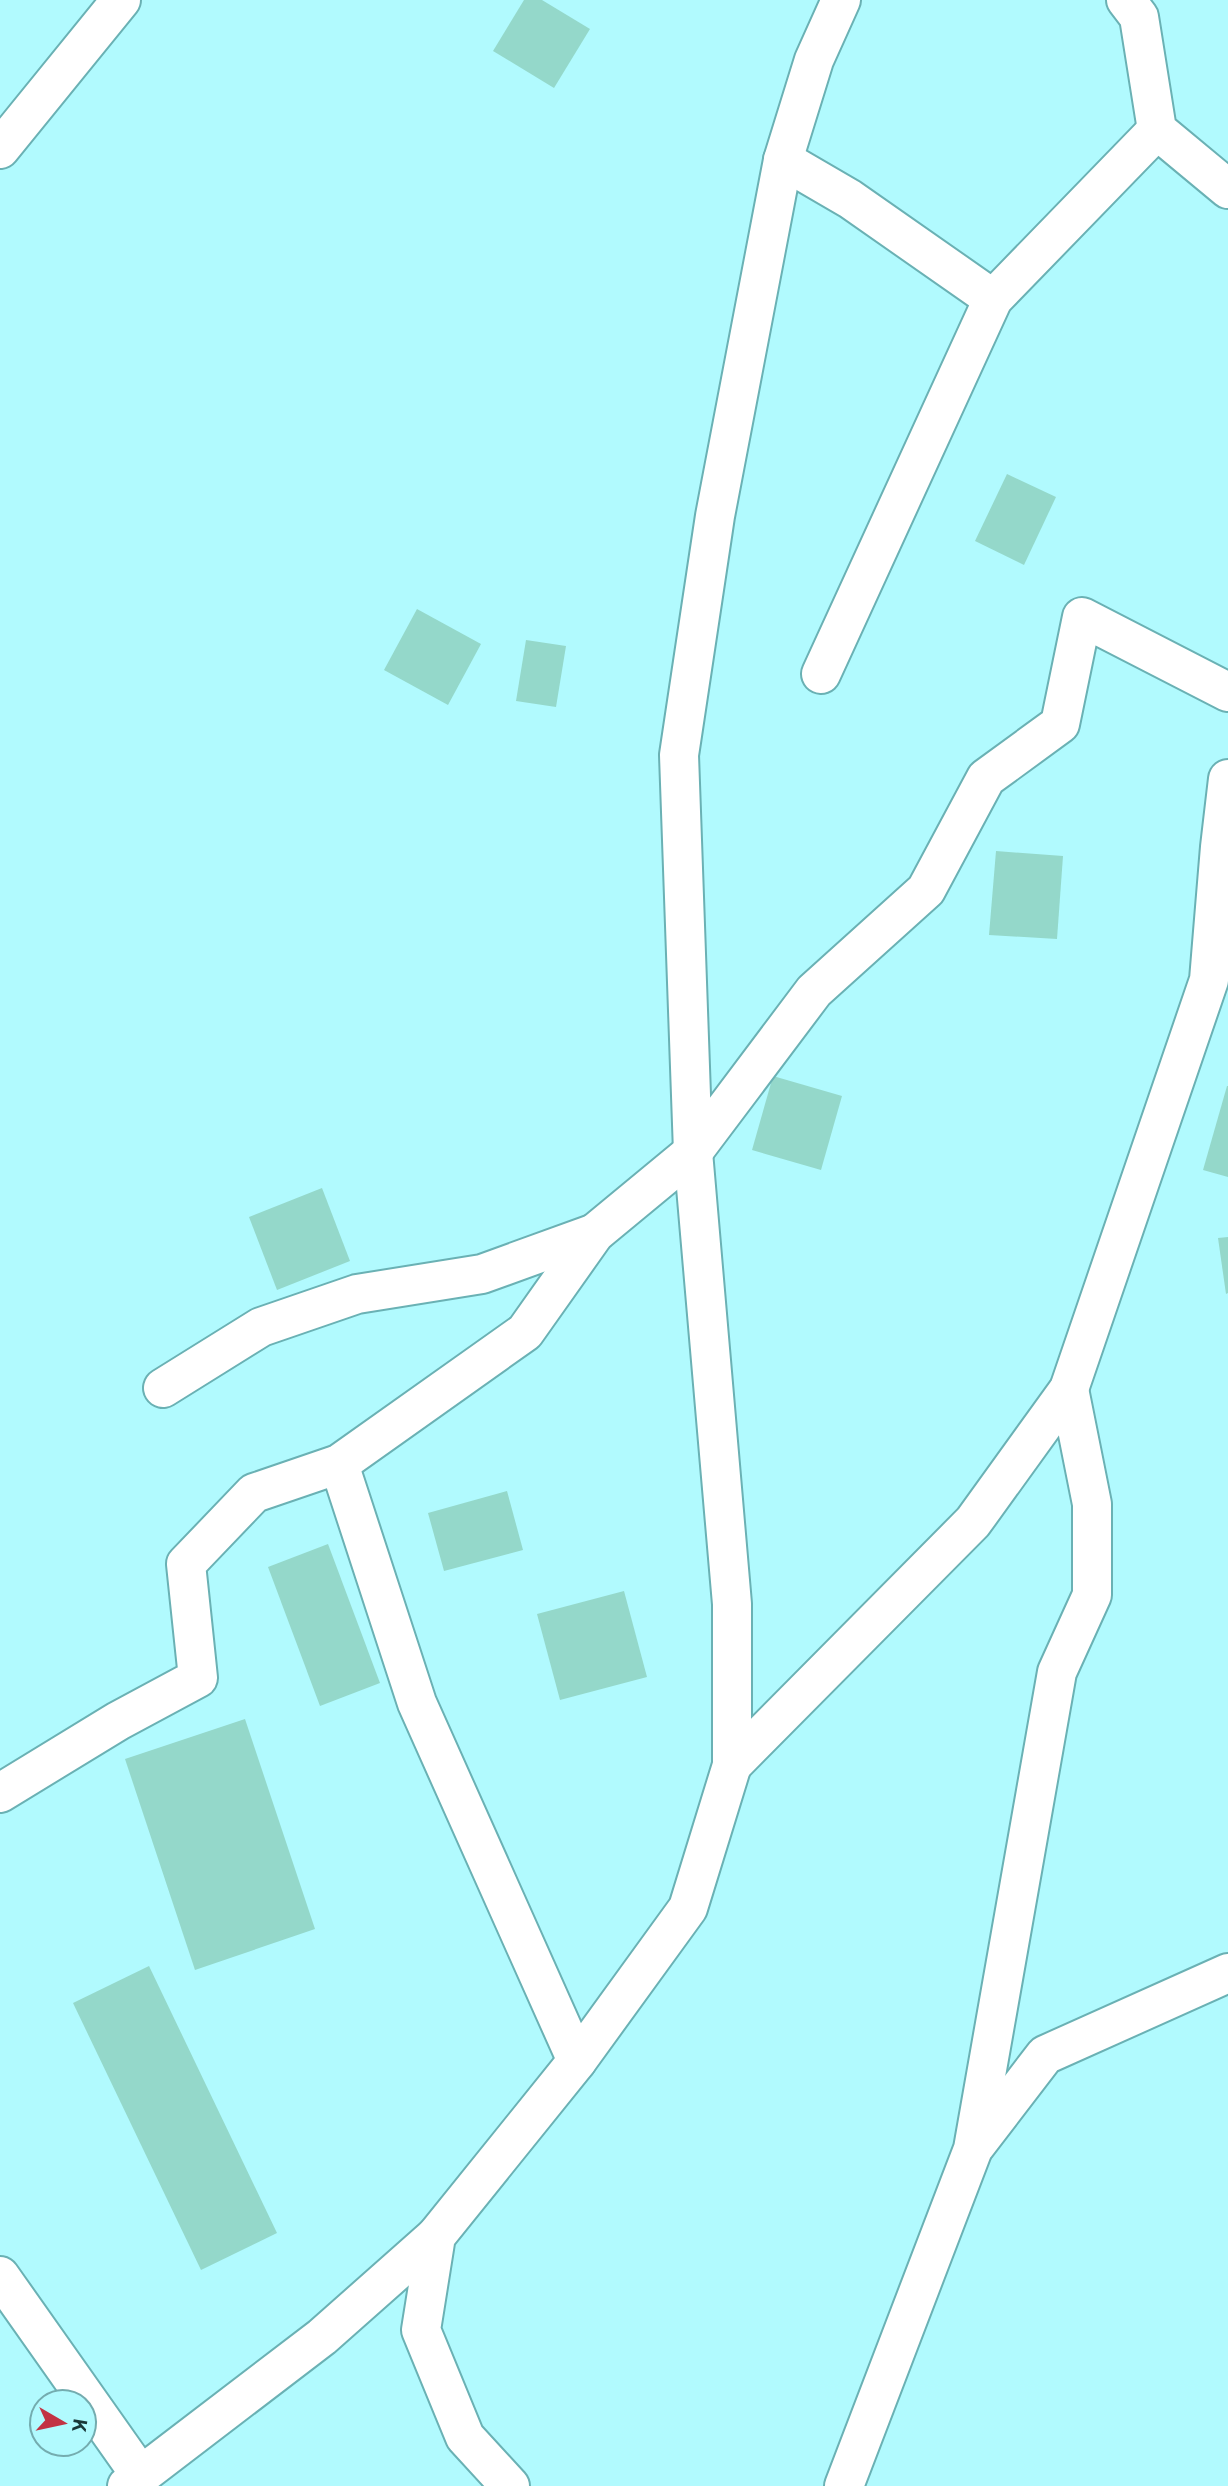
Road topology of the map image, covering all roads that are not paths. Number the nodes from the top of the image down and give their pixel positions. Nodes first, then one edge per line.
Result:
1 (121, 0) edge
2 (841, 0) edge
3 (1126, 0) edge
4 (1157, 130) junction
5 (0, 149) edge
6 (783, 160) junction
7 (1228, 189) edge
8 (993, 299) junction
9 (821, 674) dead end
10 (1228, 692) edge
11 (1228, 779) edge
12 (693, 1152) junction
13 (594, 1233) junction
14 (163, 1388) dead end
15 (1069, 1389) junction
16 (339, 1464) junction
17 (732, 1765) junction
18 (0, 1793) edge
19 (1228, 1973) edge
20 (577, 2061) junction
21 (973, 2149) junction
22 (436, 2236) junction
23 (0, 2276) edge
24 (151, 2476) edge
25 (510, 2486) edge
26 (844, 2486) edge

1 - 5 street
2 - 6 street
3 - 4 street
4 - 7 street
4 - 8 street
6 - 8 street
6 - 12 street
8 - 9 street
10 - 12 street
11 - 15 street
12 - 13 street
12 - 17 street
13 - 14 street
13 - 16 street
15 - 17 street
15 - 21 street
16 - 18 street
16 - 20 street
17 - 20 street
19 - 21 street
20 - 22 street
21 - 26 street
22 - 24 street
22 - 25 street
23 - 24 street

